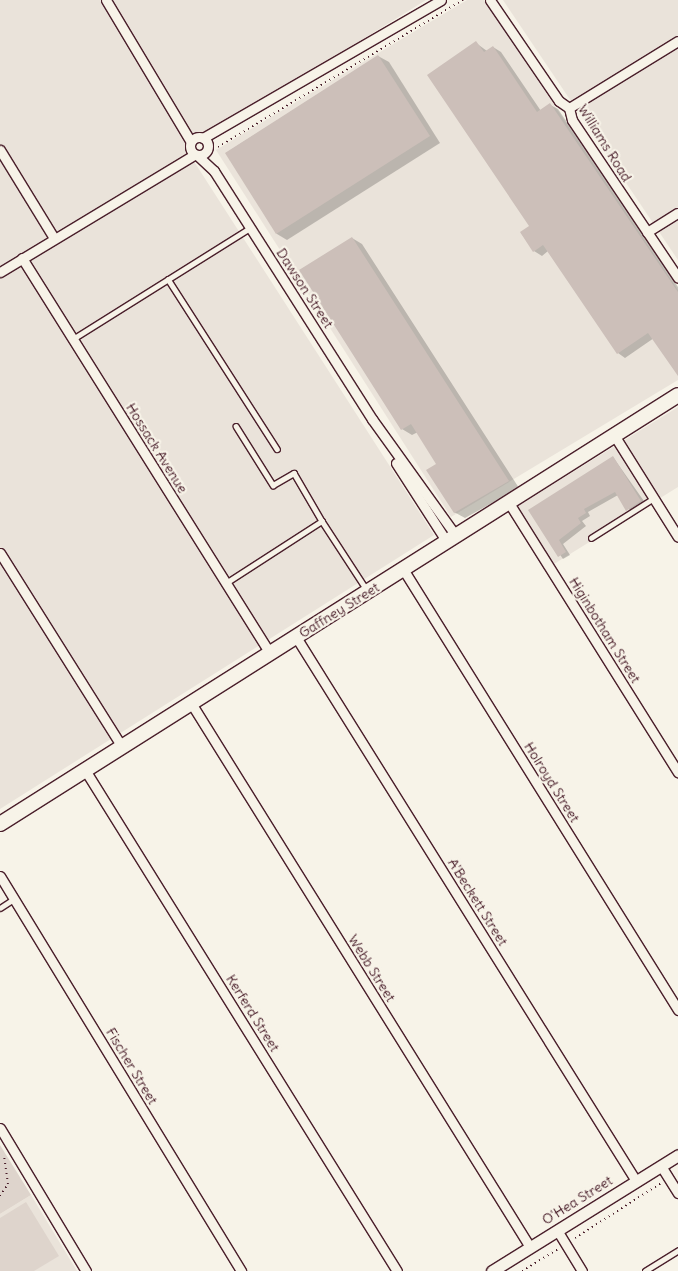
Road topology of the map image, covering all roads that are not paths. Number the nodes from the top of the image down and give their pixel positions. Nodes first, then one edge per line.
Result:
1 (106, 0) edge
2 (442, 0) edge
3 (490, 0) edge
4 (678, 41) edge
5 (569, 108) junction
6 (199, 146) junction
7 (0, 150) edge
8 (678, 213) edge
9 (250, 228) junction
10 (648, 232) junction
11 (54, 238) junction
12 (22, 258) junction
13 (0, 272) edge
14 (678, 278) edge
15 (168, 280) junction
16 (72, 339) junction
17 (678, 395) edge
18 (236, 426) dead end
19 (614, 436) junction
20 (276, 449) dead end
21 (654, 498) junction
22 (509, 502) junction
23 (322, 521) junction
24 (678, 537) edge
25 (591, 538) dead end
26 (451, 539) junction
27 (0, 554) edge
28 (403, 569) junction
29 (226, 583) junction
30 (368, 592) junction
31 (296, 637) junction
32 (270, 653) junction
33 (191, 703) junction
34 (122, 747) junction
35 (85, 770) junction
36 (678, 772) edge
37 (0, 824) edge
38 (0, 876) edge
39 (14, 899) junction
40 (0, 908) edge
41 (678, 1010) edge
42 (0, 1128) edge
43 (678, 1155) edge
44 (661, 1166) junction
45 (636, 1181) junction
46 (678, 1193) edge
47 (557, 1230) junction
48 (530, 1247) junction
49 (678, 1250) edge
50 (86, 1271) edge
51 (240, 1271) edge
52 (397, 1271) edge
53 (492, 1271) edge
54 (582, 1271) edge
55 (645, 1271) edge

1 - 6 street, Dawson Street
2 - 6 street
3 - 5 street, Williams Road
4 - 5 street
5 - 10 street, Williams Road
6 - 9 street, Dawson Street
6 - 11 street
7 - 11 street
8 - 10 street
9 - 15 lane
9 - 26 street, Dawson Street
10 - 14 street, Williams Road
11 - 12 street
12 - 13 street
12 - 16 street, Hossack Avenue
15 - 16 lane
15 - 20 lane
16 - 29 street, Hossack Avenue
17 - 19 main road, Gaffney Street
18 - 23 lane
19 - 21 street
19 - 22 main road, Gaffney Street
21 - 24 street
21 - 25 lane
22 - 26 main road, Gaffney Street
22 - 36 street, Higinbotham Street
23 - 29 lane
23 - 30 lane
26 - 28 main road, Gaffney Street
27 - 34 street
28 - 30 main road, Gaffney Street
28 - 41 street, Holroyd Street
29 - 32 street, Hossack Avenue
30 - 31 main road, Gaffney Street
31 - 32 main road, Gaffney Street
31 - 45 street, A'Beckett Street
32 - 33 main road, Gaffney Street
33 - 34 main road, Gaffney Street
33 - 48 street, Webb Street
34 - 35 main road, Gaffney Street
35 - 37 main road, Gaffney Street
35 - 52 street, Kerferd Street
38 - 39 street, Fischer Street
39 - 40 lane
39 - 51 street, Fischer Street
42 - 50 street
43 - 44 street, O'Hea Street
44 - 45 street, O'Hea Street
44 - 46 street
45 - 47 street, O'Hea Street
47 - 48 street, O'Hea Street
47 - 54 street
48 - 53 street, O'Hea Street
49 - 55 lane

